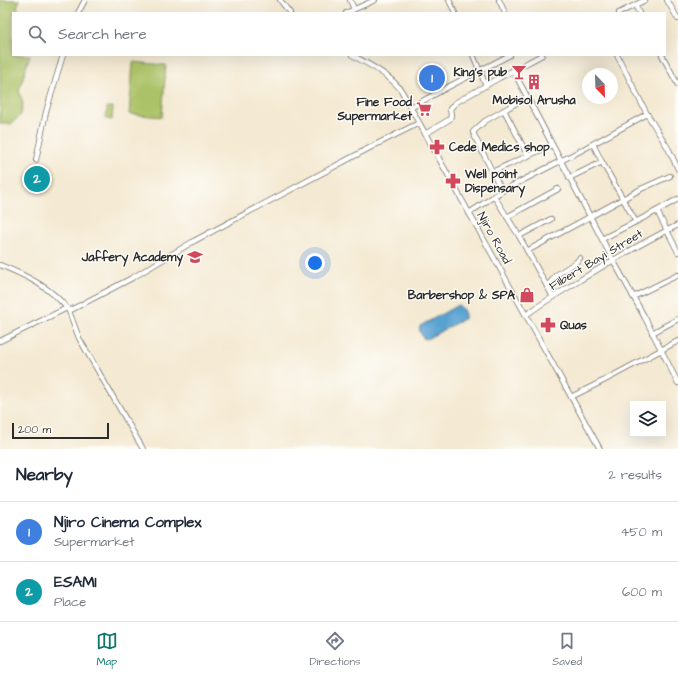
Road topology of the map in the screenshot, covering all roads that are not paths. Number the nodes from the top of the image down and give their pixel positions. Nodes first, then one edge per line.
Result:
1 (85, 0) edge
2 (280, 0) edge
3 (350, 0) edge
4 (375, 0) edge
5 (449, 0) edge
6 (499, 0) edge
7 (644, 0) edge
8 (667, 0) edge
9 (635, 5) junction
10 (354, 9) junction
11 (79, 12) edge
12 (289, 12) edge
13 (348, 12) edge
14 (454, 12) edge
15 (505, 12) edge
16 (621, 12) edge
17 (638, 12) edge
18 (678, 19) edge
19 (63, 56) edge
20 (354, 56) edge
21 (473, 56) edge
22 (508, 56) edge
23 (540, 56) edge
24 (618, 56) edge
25 (663, 56) edge
26 (513, 70) junction
27 (480, 71) junction
28 (678, 85) edge
29 (486, 86) junction
30 (527, 98) junction
31 (410, 108) junction
32 (504, 110) junction
33 (648, 114) junction
34 (419, 123) junction
35 (425, 134) junction
36 (593, 144) junction
37 (552, 145) junction
38 (528, 156) junction
39 (36, 160) dead end
40 (560, 161) junction
41 (602, 162) junction
42 (678, 169) edge
43 (492, 172) junction
44 (670, 176) dead end
45 (569, 178) junction
46 (558, 189) dead end
47 (502, 191) junction
48 (494, 196) junction
49 (678, 199) edge
50 (623, 200) junction
51 (657, 211) junction
52 (469, 213) junction
53 (507, 217) junction
54 (590, 217) junction
55 (551, 219) dead end
56 (636, 222) junction
57 (678, 225) edge
58 (667, 230) junction
59 (519, 236) junction
60 (602, 238) junction
61 (527, 251) junction
62 (678, 252) edge
63 (580, 258) dead end
64 (613, 260) junction
65 (0, 265) edge
66 (678, 275) edge
67 (547, 287) junction
68 (553, 297) junction
69 (633, 297) junction
70 (68, 310) junction
71 (526, 315) junction
72 (678, 319) edge
73 (652, 333) junction
74 (0, 340) edge
75 (678, 341) edge
76 (661, 350) junction
77 (678, 383) edge
78 (571, 396) junction
79 (143, 449) edge
80 (600, 449) edge

1 - 11 street
2 - 12 street
3 - 10 street
4 - 10 street
5 - 14 street
6 - 15 street
7 - 9 street
8 - 18 street
9 - 16 street
9 - 17 street
10 - 13 street
19 - 39 street
20 - 31 street, Njiro Road
21 - 27 street
22 - 27 street
23 - 26 street
24 - 33 street
25 - 28 street
26 - 29 street
26 - 30 street
27 - 29 street
27 - 31 street
29 - 35 street
30 - 32 street
30 - 37 street
31 - 34 street, Njiro Road
32 - 38 street
32 - 43 street
33 - 36 street
33 - 42 street
34 - 35 street, Njiro Road
34 - 70 street
35 - 52 street, Njiro Road
36 - 40 street
36 - 41 street
37 - 38 street
37 - 40 street
38 - 43 street
40 - 45 street
40 - 47 street
41 - 45 street
41 - 50 street
43 - 47 street
44 - 50 street
45 - 54 street
46 - 53 street
47 - 48 street
48 - 52 street
48 - 53 street
49 - 51 street
50 - 54 street
50 - 56 street
51 - 56 street
51 - 58 street
52 - 71 street, Njiro Road
53 - 59 street
54 - 60 street
54 - 61 street
55 - 59 street
56 - 60 street
57 - 58 street, Filbert Bayi Street
58 - 62 street
58 - 64 street, Filbert Bayi Street
59 - 61 street
60 - 64 street
61 - 67 street
63 - 67 street
64 - 68 street, Filbert Bayi Street
64 - 69 street
65 - 70 street
66 - 69 street
67 - 68 street
68 - 71 street, Filbert Bayi Street
69 - 73 street
70 - 74 street
70 - 79 street
71 - 78 street, Njiro Road
72 - 73 street
73 - 76 street
75 - 76 street
76 - 77 street
76 - 78 street
78 - 80 street, Njiro Road

